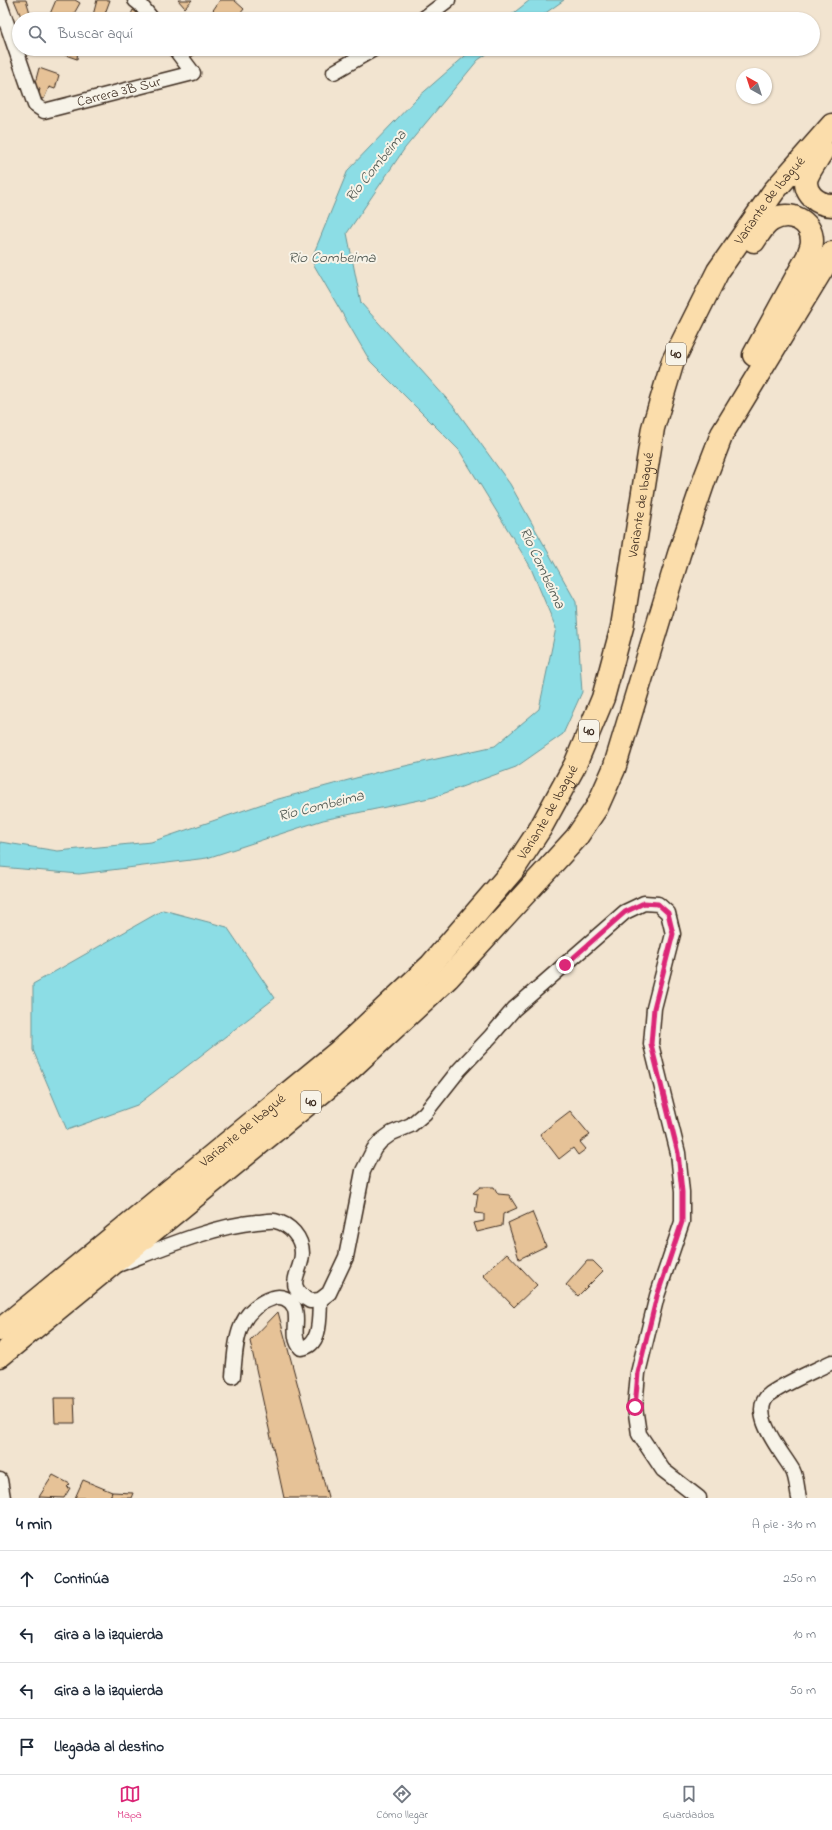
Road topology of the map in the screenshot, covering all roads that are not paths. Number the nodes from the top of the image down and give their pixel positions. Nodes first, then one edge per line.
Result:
1 (135, 0) edge
2 (448, 0) edge
3 (0, 4) edge
4 (146, 12) edge
5 (432, 12) edge
6 (12, 39) edge
7 (18, 56) edge
8 (180, 56) edge
9 (362, 56) edge
10 (334, 72) dead end
11 (832, 125) edge
12 (832, 138) edge
13 (832, 205) edge
14 (832, 253) edge
15 (722, 434) junction
16 (643, 500) junction
17 (107, 1269) junction
18 (320, 1300) junction
19 (0, 1330) edge
20 (0, 1356) edge
21 (832, 1362) edge
22 (233, 1376) dead end
23 (0, 1480) edge
24 (3, 1498) edge
25 (699, 1498) edge
26 (799, 1498) edge

1 - 4 street
2 - 5 street
3 - 6 street, Carrera 3B Sur
7 - 8 street, Carrera 3B Sur
9 - 10 street
11 - 16 highway, Variante de Ibagué / 40
12 - 13 highway
14 - 15 highway, Variante de Ibagué / 40
15 - 16 highway
15 - 17 highway, Variante de Ibagué / 40
16 - 19 highway, Variante de Ibagué / 40
17 - 18 street
17 - 20 highway, Variante de Ibagué / 40
18 - 22 street
18 - 25 street
21 - 26 street
23 - 24 street

